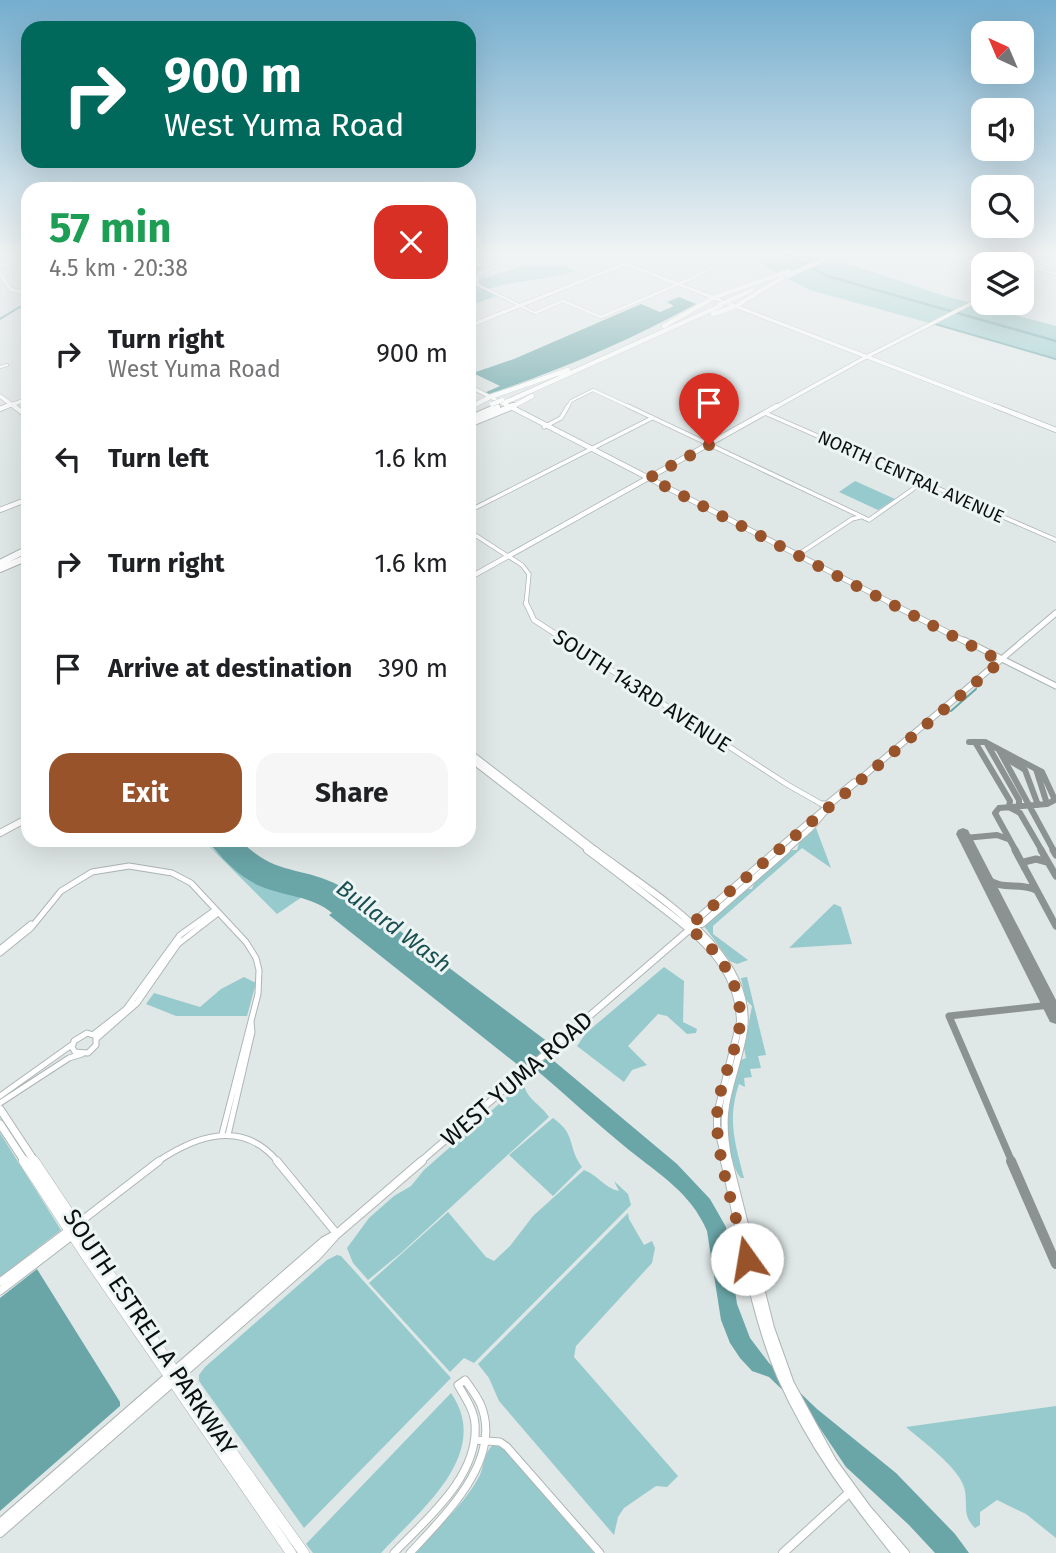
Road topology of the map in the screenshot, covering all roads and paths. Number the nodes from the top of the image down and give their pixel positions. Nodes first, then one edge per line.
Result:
1 (670, 324) edge
2 (674, 324) edge
3 (677, 324) edge
4 (677, 324) edge
5 (780, 324) edge
6 (782, 324) edge
7 (929, 324) edge
8 (651, 337) junction
9 (866, 357) junction
10 (7, 364) dead end
11 (0, 366) edge
12 (574, 370) junction
13 (476, 390) edge
14 (0, 394) edge
15 (489, 397) junction
16 (21, 401) edge
17 (504, 401) junction
18 (13, 404) junction
19 (476, 404) edge
20 (0, 408) edge
21 (511, 409) junction
22 (21, 410) edge
23 (765, 413) junction
24 (476, 416) edge
25 (476, 417) edge
26 (652, 418) junction
27 (545, 426) junction
28 (1056, 430) edge
29 (709, 445) junction
30 (591, 449) junction
31 (612, 460) junction
32 (647, 479) junction
33 (923, 482) junction
34 (21, 503) edge
35 (476, 507) edge
36 (0, 511) edge
37 (877, 514) junction
38 (862, 517) junction
39 (476, 536) edge
40 (1056, 540) edge
41 (507, 556) junction
42 (796, 556) junction
43 (21, 558) edge
44 (0, 566) edge
45 (476, 572) edge
46 (1056, 613) edge
47 (955, 636) joint
48 (1002, 660) junction
49 (1056, 686) edge
50 (476, 757) edge
51 (882, 762) junction
52 (476, 763) edge
53 (822, 804) junction
54 (828, 808) junction
55 (21, 820) edge
56 (802, 828) junction
57 (0, 832) edge
58 (793, 844) junction
59 (217, 911) junction
60 (693, 926) junction
61 (4, 949) edge
62 (96, 1036) junction
63 (73, 1044) junction
64 (82, 1054) junction
65 (40, 1073) junction
66 (0, 1096) edge
67 (0, 1106) edge
68 (0, 1124) edge
69 (225, 1135) junction
70 (19, 1154) junction
71 (36, 1164) junction
72 (73, 1230) junction
73 (337, 1234) junction
74 (87, 1257) junction
75 (107, 1270) junction
76 (0, 1282) edge
77 (0, 1291) edge
78 (114, 1295) junction
79 (174, 1377) junction
80 (475, 1440) junction
81 (484, 1440) junction
82 (850, 1492) junction
83 (0, 1523) edge
84 (0, 1533) edge
85 (291, 1553) edge
86 (303, 1553) edge
87 (394, 1553) edge
88 (410, 1553) edge
89 (600, 1553) edge
90 (783, 1553) edge
91 (896, 1553) edge
92 (905, 1553) edge

1 - 12 highway
2 - 17 highway
3 - 8 highway
4 - 8 highway
5 - 9 main road
6 - 9 main road
7 - 9 main road
8 - 12 highway
9 - 23 main road
9 - 28 main road
10 - 11 street
12 - 15 highway
12 - 17 highway
12 - 21 highway
13 - 15 main road
14 - 18 main road
15 - 19 highway
15 - 21 main road
16 - 18 main road
17 - 24 highway, bridge
18 - 20 main road
18 - 22 main road
21 - 25 highway
21 - 27 main road
23 - 29 main road
23 - 33 street, NORTH CENTRAL AVENUE
26 - 27 street
26 - 29 street
26 - 30 street
27 - 30 main road
29 - 32 main road
29 - 38 street
30 - 31 main road
30 - 31 main road
30 - 35 street
31 - 32 main road
31 - 32 main road
32 - 41 main road
32 - 42 main road
33 - 37 street
33 - 40 street, NORTH CENTRAL AVENUE
34 - 36 main road
37 - 38 street
37 - 38 street
38 - 42 street
39 - 41 street
41 - 45 main road
41 - 53 street, SOUTH 143RD AVENUE
42 - 47 main road
43 - 44 highway
46 - 48 main road, WEST YUMA ROAD
47 - 48 main road
48 - 49 main road
48 - 51 main road, WEST YUMA ROAD
50 - 60 main road
51 - 53 main road
51 - 54 main road, WEST YUMA ROAD
52 - 60 main road
53 - 54 street, SOUTH 143RD AVENUE
54 - 56 main road, WEST YUMA ROAD
54 - 58 main road, WEST YUMA ROAD
55 - 57 main road
56 - 58 main road
56 - 60 main road, WEST YUMA ROAD
58 - 60 main road, WEST YUMA ROAD
59 - 61 street
59 - 62 street
59 - 69 street
60 - 73 main road, WEST YUMA ROAD
60 - 82 main road
62 - 63 street
62 - 64 street
63 - 64 street
63 - 65 street
64 - 65 street
65 - 66 street
65 - 67 street
67 - 71 main road, SOUTH ESTRELLA PARKWAY
68 - 70 main road, SOUTH ESTRELLA PARKWAY
69 - 72 street
69 - 73 street
70 - 71 main road
70 - 72 main road, SOUTH ESTRELLA PARKWAY
71 - 72 main road, SOUTH ESTRELLA PARKWAY
72 - 74 main road, SOUTH ESTRELLA PARKWAY
72 - 75 main road, SOUTH ESTRELLA PARKWAY
72 - 76 street
72 - 77 street
73 - 79 main road, WEST YUMA ROAD
74 - 75 main road
74 - 78 main road, SOUTH ESTRELLA PARKWAY
75 - 78 main road
75 - 79 main road, SOUTH ESTRELLA PARKWAY
78 - 79 main road, SOUTH ESTRELLA PARKWAY
79 - 83 main road, WEST YUMA ROAD
79 - 84 main road, WEST YUMA ROAD
79 - 85 main road, SOUTH ESTRELLA PARKWAY
79 - 86 main road, SOUTH ESTRELLA PARKWAY
80 - 81 street
80 - 81 street
80 - 87 street
81 - 88 street
81 - 89 street
82 - 90 main road
82 - 91 main road
82 - 92 main road

